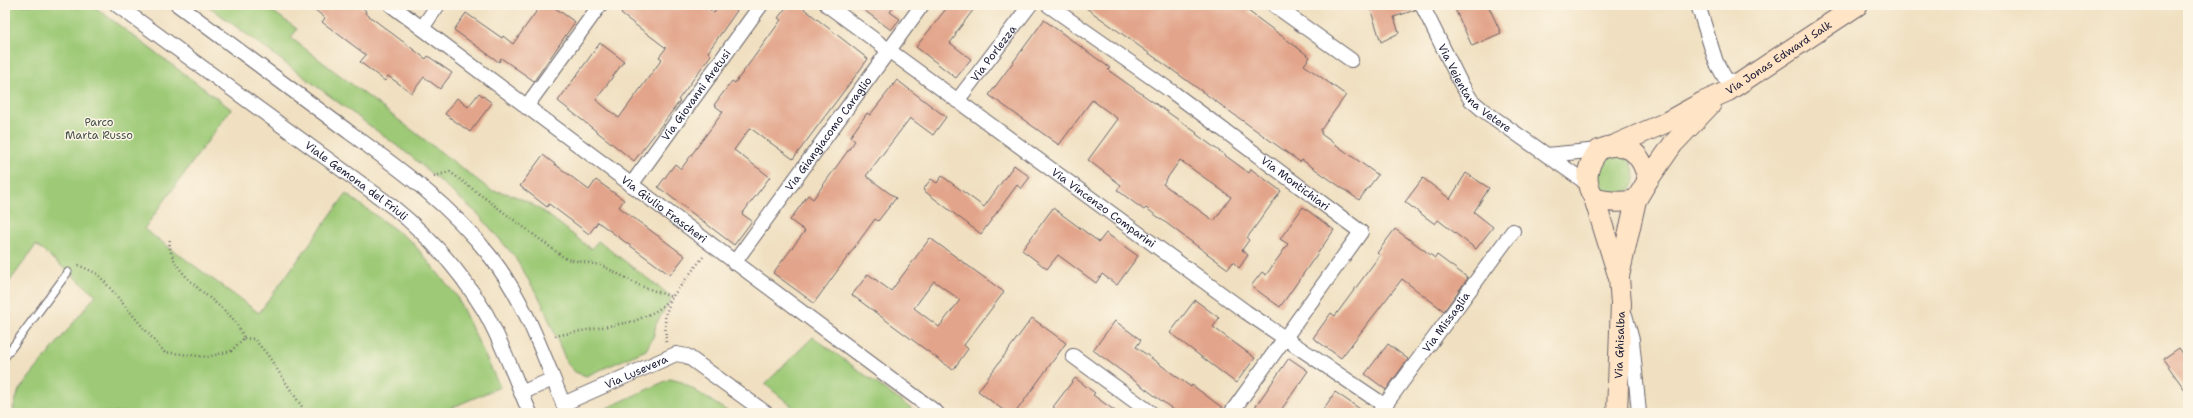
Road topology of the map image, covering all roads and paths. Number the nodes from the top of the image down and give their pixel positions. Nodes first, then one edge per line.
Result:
1 (117, 5) edge
2 (178, 5) edge
3 (391, 5) edge
4 (438, 5) edge
5 (600, 5) edge
6 (761, 5) edge
7 (827, 5) edge
8 (922, 5) edge
9 (1030, 5) edge
10 (1048, 5) edge
11 (1274, 5) edge
12 (1422, 5) edge
13 (1698, 5) edge
14 (1858, 5) edge
15 (136, 11) edge
16 (422, 28) junction
17 (889, 50) junction
18 (1352, 60) dead end
19 (1737, 85) junction
20 (1720, 96) junction
21 (956, 101) junction
22 (526, 107) junction
23 (1608, 147) junction
24 (1547, 155) junction
25 (434, 176) dead end
26 (1648, 180) junction
27 (631, 185) junction
28 (1591, 191) junction
29 (1636, 200) junction
30 (1513, 232) dead end
31 (170, 238) dead end
32 (712, 246) junction
33 (734, 263) junction
34 (68, 272) joint
35 (1619, 278) junction
36 (672, 298) junction
37 (1621, 302) junction
38 (555, 336) dead end
39 (244, 338) junction
40 (1284, 338) junction
41 (1073, 356) dead end
42 (5, 357) edge
43 (666, 357) junction
44 (553, 379) junction
45 (521, 393) junction
46 (565, 408) edge
47 (1381, 409) edge
48 (306, 413) edge
49 (530, 413) edge
50 (766, 413) edge
51 (937, 413) edge
52 (1151, 413) edge
53 (1231, 413) edge
54 (1617, 413) edge
55 (1639, 413) edge

1 - 15 street, Viale Gemona del Friuli
2 - 44 street
3 - 16 street, Via Giulio Frascheri
4 - 16 street
5 - 22 street
6 - 27 street, Via Giovanni Aretusi
7 - 17 street, Via Vincenzo Comparini
8 - 17 street, Via Giangiacomo Caraglio
9 - 21 street, Via Porlezza
10 - 40 street, Via Montichiari
11 - 18 street
12 - 24 street, Via Veientana Vetere
13 - 19 street
14 - 19 street, Via Jonas Edward Salk
15 - 45 street, Viale Gemona del Friuli
16 - 22 street, Via Giulio Frascheri
17 - 21 street, Via Vincenzo Comparini
17 - 33 street, Via Giangiacomo Caraglio
19 - 20 street, Via Jonas Edward Salk
20 - 23 street, Via Jonas Edward Salk
20 - 26 street, Via Jonas Edward Salk
21 - 40 street, Via Vincenzo Comparini
22 - 27 street, Via Giulio Frascheri
23 - 24 street
23 - 26 street
23 - 28 street
24 - 28 street, Via Veientana Vetere
25 - 36 path
26 - 29 street
27 - 32 street, Via Giulio Frascheri
28 - 29 street
28 - 35 street, Via Ghisalba
29 - 35 street, Via Ghisalba
30 - 47 street, Via Missaglia
31 - 39 path
32 - 33 street, Via Giulio Frascheri
32 - 36 path
33 - 51 street, Via Giulio Frascheri
34 - 39 path
34 - 42 lane
35 - 37 street, Via Ghisalba
36 - 38 path
36 - 43 path
37 - 54 street, Via Ghisalba
37 - 55 street
39 - 48 path
40 - 47 street, Via Vincenzo Comparini
40 - 53 street, Via Montichiari
41 - 52 street
43 - 46 street, Via Lusevera
43 - 50 street, Via Lusevera
44 - 45 street
44 - 46 street
45 - 49 street, Viale Gemona del Friuli

